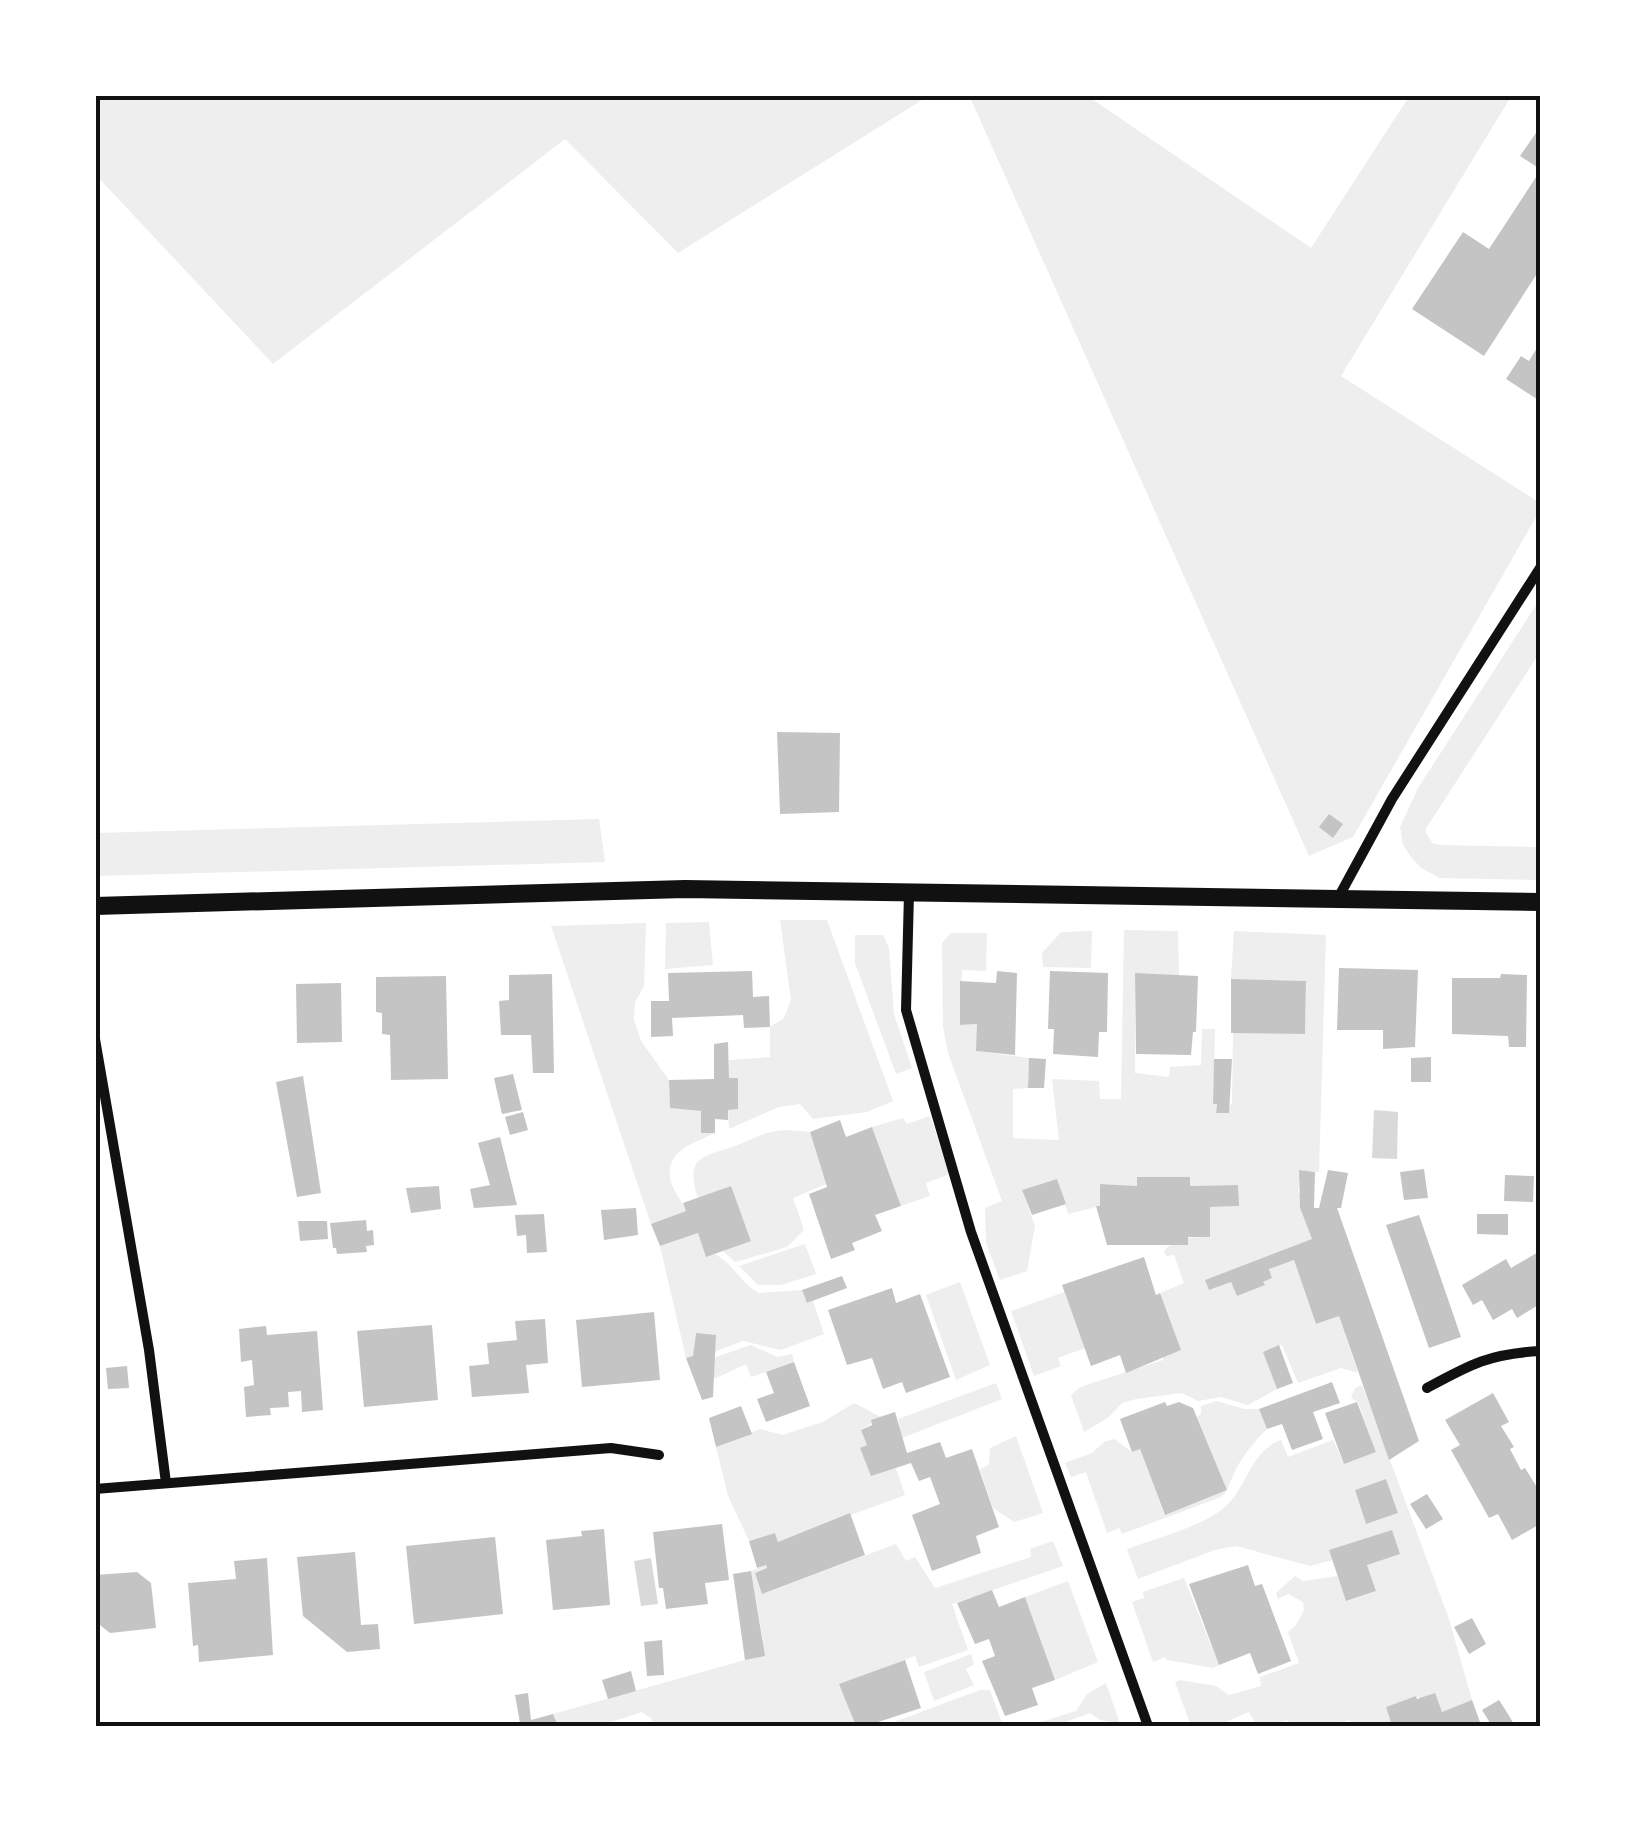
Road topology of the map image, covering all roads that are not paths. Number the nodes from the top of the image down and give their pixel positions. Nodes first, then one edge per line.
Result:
1 (1540, 568) edge
2 (909, 893) junction
3 (1337, 901) junction
4 (1540, 902) edge
5 (95, 906) edge
6 (95, 1038) edge
7 (1540, 1352) edge
8 (1428, 1388) dead end
9 (659, 1455) dead end
10 (166, 1483) junction
11 (95, 1490) edge
12 (1148, 1726) edge

1 - 3 street
2 - 3 street
2 - 5 street
2 - 12 street
3 - 4 street
6 - 10 street
7 - 8 street
9 - 10 street
10 - 11 street

